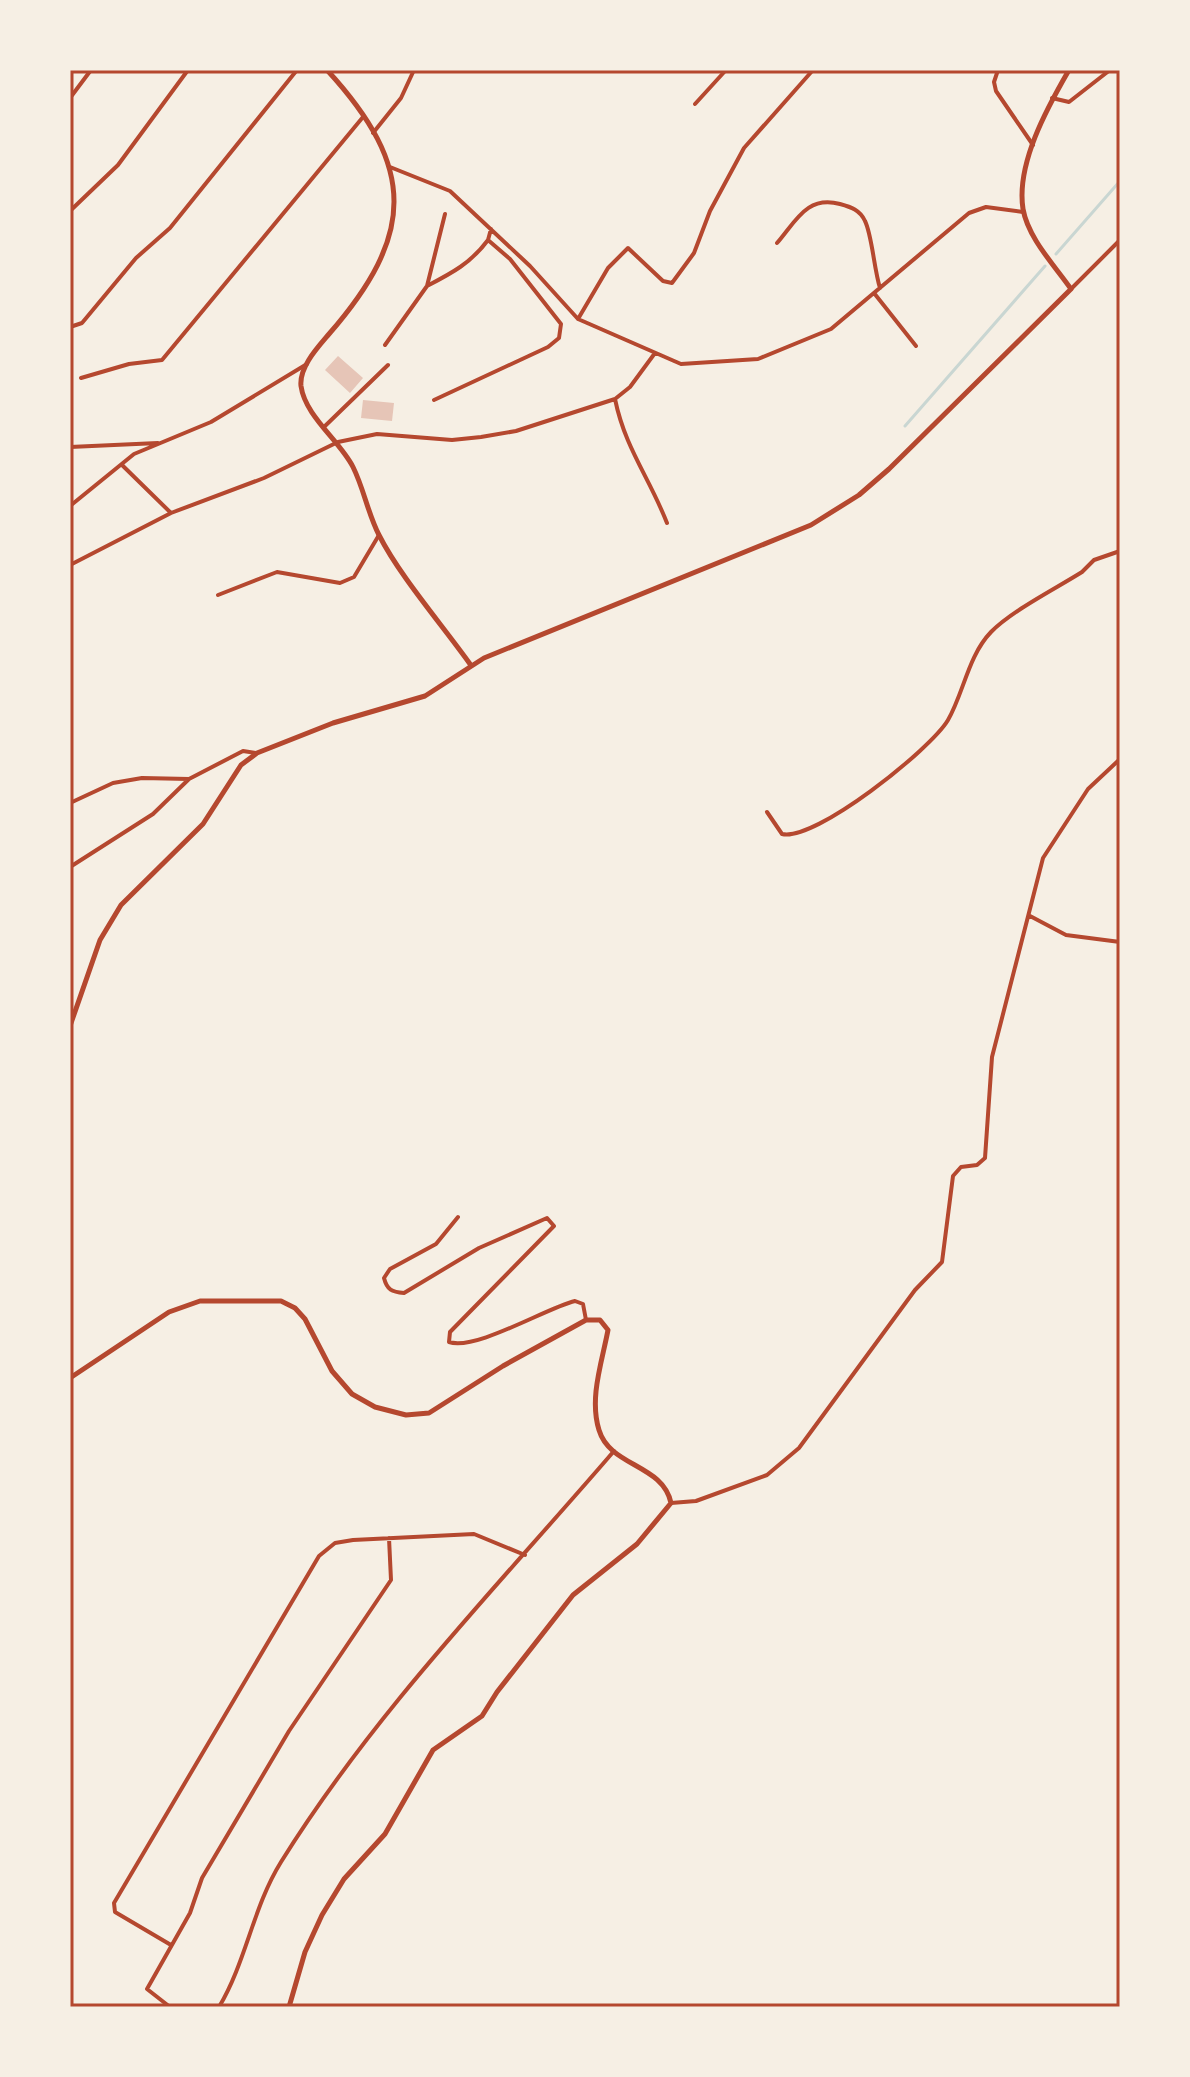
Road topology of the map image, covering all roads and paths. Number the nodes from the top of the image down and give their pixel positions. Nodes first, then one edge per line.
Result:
1 (91, 70) edge
2 (188, 70) edge
3 (297, 70) edge
4 (327, 70) edge
5 (414, 70) edge
6 (726, 70) edge
7 (813, 70) edge
8 (998, 70) edge
9 (1069, 70) edge
10 (1110, 70) edge
11 (70, 98) edge
12 (1052, 98) junction
13 (695, 104) dead end
14 (363, 117) junction
15 (373, 133) junction
16 (1034, 147) junction
17 (390, 167) junction
18 (70, 211) edge
19 (1023, 212) junction
20 (445, 214) dead end
21 (491, 229) junction
22 (488, 240) junction
23 (1120, 240) edge
24 (777, 243) dead end
25 (427, 286) junction
26 (880, 288) junction
27 (1071, 289) junction
28 (874, 293) junction
29 (578, 319) junction
30 (70, 327) edge
31 (385, 345) dead end
32 (916, 346) dead end
33 (655, 353) junction
34 (307, 364) junction
35 (388, 365) dead end
36 (81, 378) dead end
37 (615, 399) junction
38 (434, 400) dead end
39 (325, 426) junction
40 (338, 442) junction
41 (160, 443) junction
42 (70, 447) edge
43 (122, 465) junction
44 (70, 506) edge
45 (171, 513) junction
46 (667, 523) dead end
47 (379, 535) junction
48 (1120, 551) edge
49 (70, 565) edge
50 (218, 595) dead end
51 (470, 664) junction
52 (257, 753) junction
53 (1120, 759) edge
54 (189, 779) junction
55 (70, 803) edge
56 (767, 812) dead end
57 (70, 867) edge
58 (1030, 916) junction
59 (1120, 942) edge
60 (70, 1026) edge
61 (458, 1217) dead end
62 (586, 1320) junction
63 (70, 1378) edge
64 (614, 1451) junction
65 (671, 1503) junction
66 (389, 1538) junction
67 (525, 1555) junction
68 (171, 1945) junction
69 (170, 2007) edge
70 (219, 2007) edge
71 (289, 2007) edge

1 - 11 street
2 - 18 street
3 - 30 street
4 - 14 street
5 - 15 street
6 - 13 street
7 - 29 street
8 - 16 street
9 - 12 street
10 - 12 street
12 - 16 street
14 - 15 street
14 - 36 street
15 - 17 street
16 - 19 street
17 - 21 street
17 - 34 street
19 - 26 street
19 - 27 street
20 - 25 street
21 - 22 street
21 - 29 street
22 - 25 street
22 - 38 street
23 - 27 street
24 - 26 street
25 - 31 street
26 - 28 street
27 - 51 street
28 - 32 street
28 - 33 street
29 - 33 street
33 - 37 street
34 - 39 street
34 - 41 street
35 - 39 street
37 - 40 street
37 - 46 street
39 - 40 street
40 - 45 street
40 - 47 street
41 - 42 street
41 - 43 street
43 - 44 street
43 - 45 street
45 - 49 street
47 - 50 street
47 - 51 street
48 - 56 street
51 - 52 street
52 - 54 street
52 - 60 street
53 - 58 street
54 - 55 street
54 - 57 street
58 - 59 street
58 - 65 street
61 - 62 street
62 - 63 street
62 - 64 street
64 - 65 street
64 - 67 street
65 - 71 street
66 - 67 street
66 - 68 street
66 - 68 street
67 - 70 street
68 - 69 street

